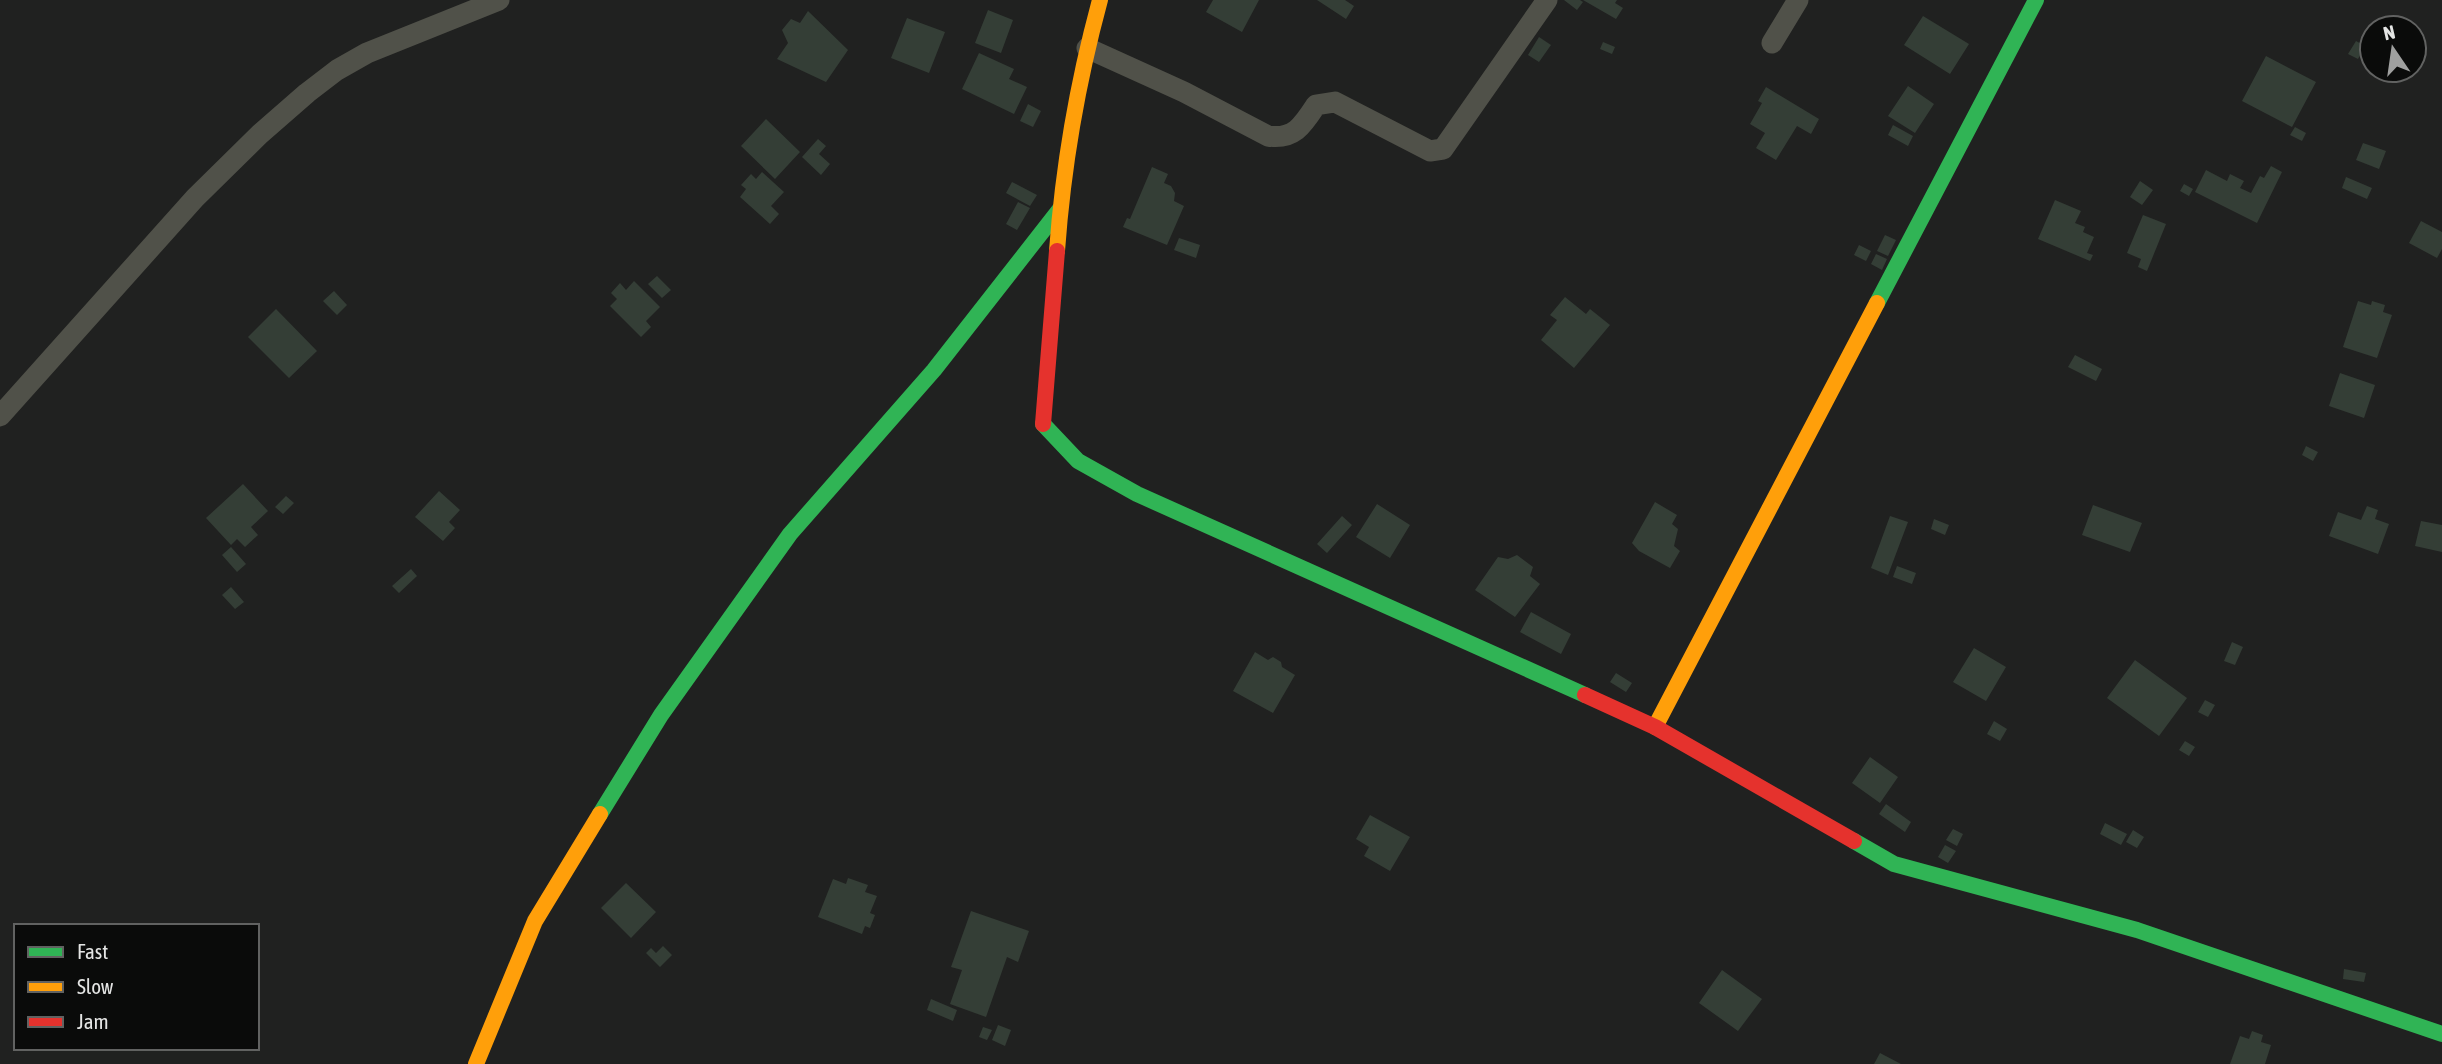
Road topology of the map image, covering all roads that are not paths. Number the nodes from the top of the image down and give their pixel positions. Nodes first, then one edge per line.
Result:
1 (499, 0) edge
2 (1100, 0) edge
3 (1547, 0) edge
4 (1798, 0) edge
5 (2036, 0) edge
6 (1772, 43) dead end
7 (1087, 48) junction
8 (1060, 209) junction
9 (0, 416) edge
10 (1655, 727) junction
11 (2442, 1034) edge
12 (476, 1064) edge

1 - 9 street
2 - 7 street
3 - 7 street
4 - 6 street
5 - 10 street
7 - 8 street
8 - 10 street
8 - 12 street
10 - 11 street

